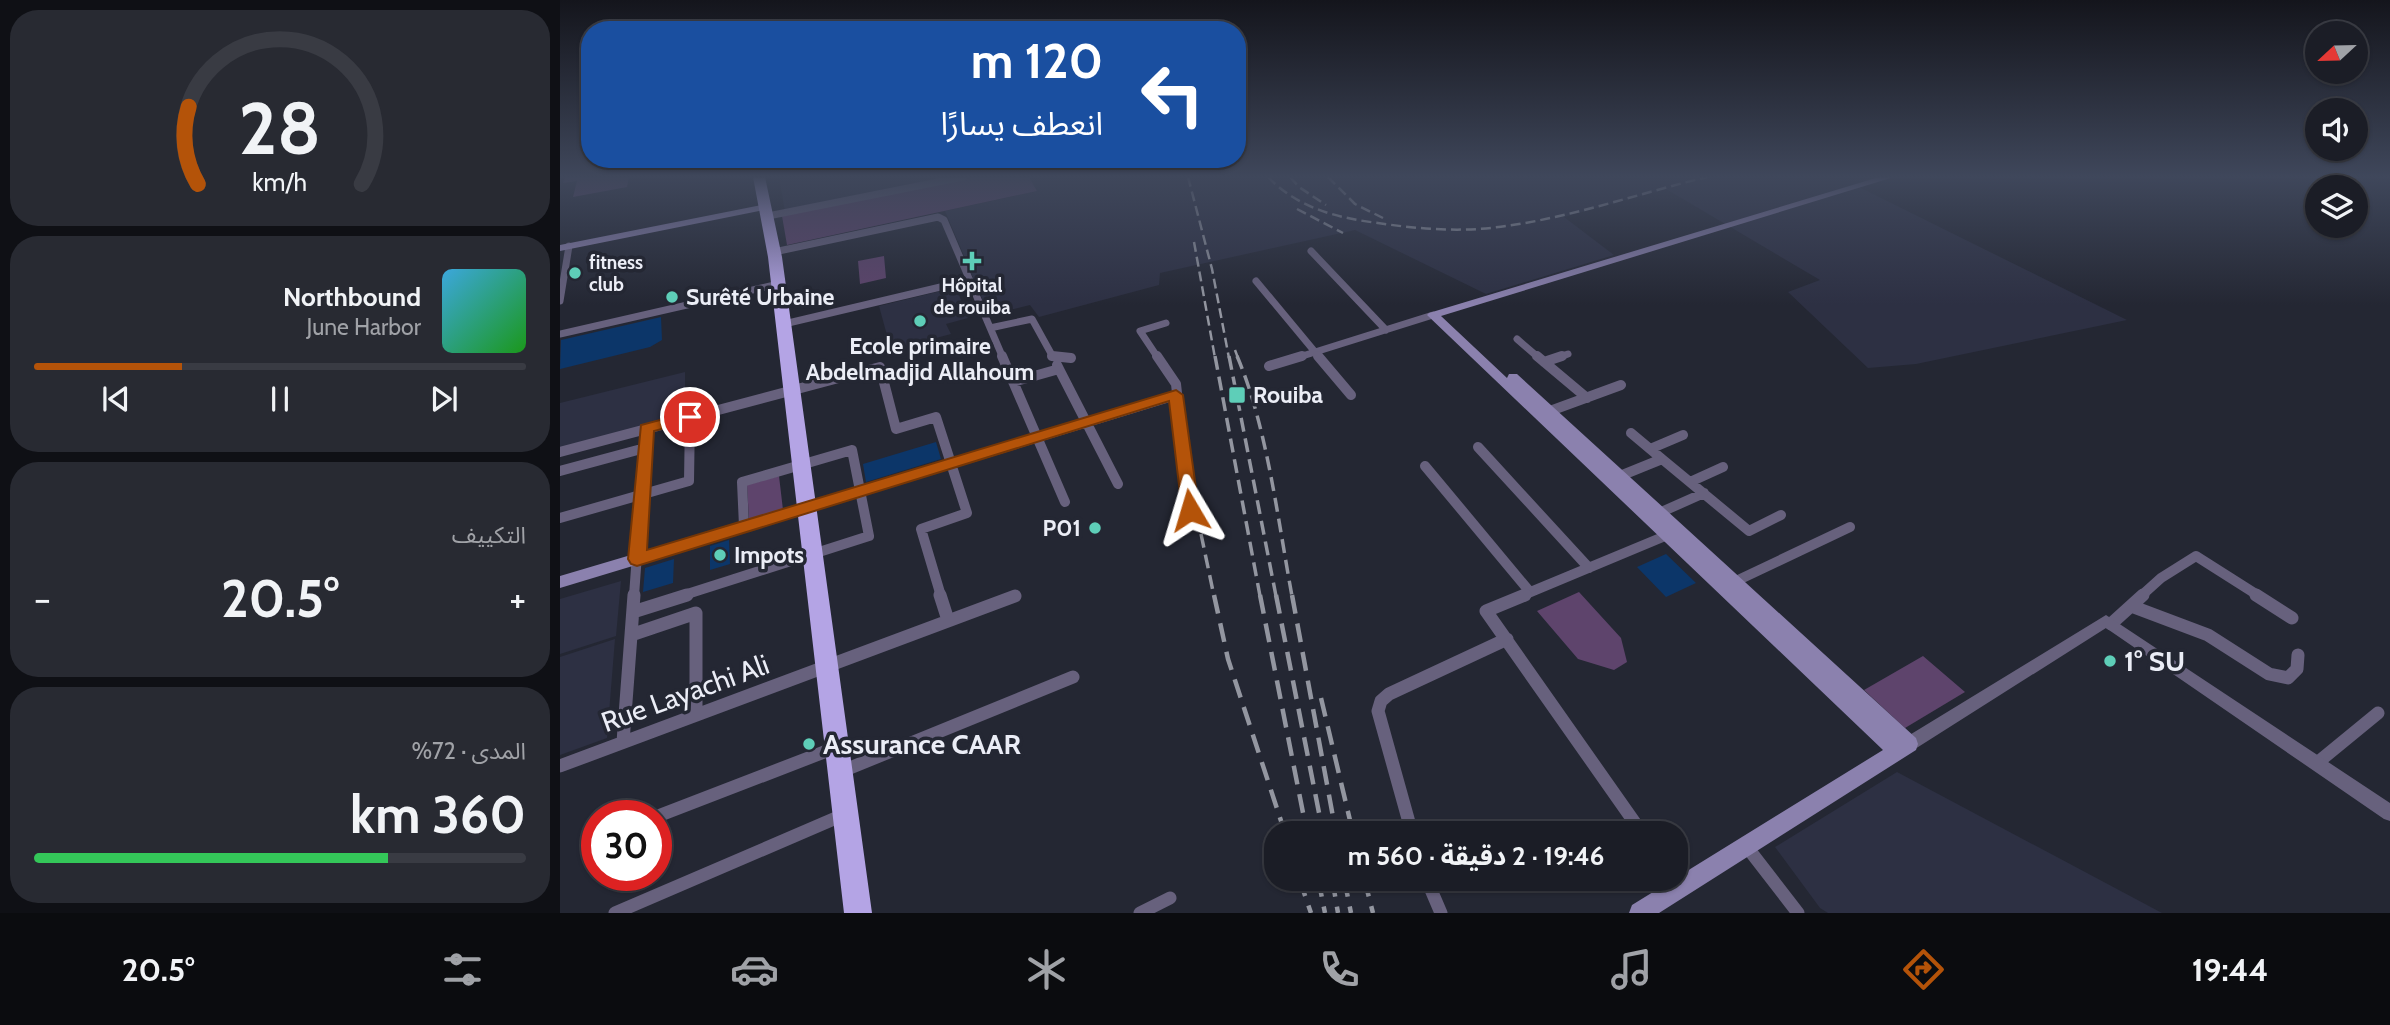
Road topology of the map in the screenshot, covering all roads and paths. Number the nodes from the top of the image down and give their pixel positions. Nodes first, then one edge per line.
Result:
1 (723, 220) edge
2 (768, 220) edge
3 (934, 220) edge
4 (942, 220) edge
5 (1748, 220) edge
6 (565, 247) edge
7 (1311, 251) dead end
8 (775, 254) junction
9 (970, 280) junction
10 (1256, 281) dead end
11 (779, 284) junction
12 (560, 301) edge
13 (1437, 314) junction
14 (1166, 323) dead end
15 (784, 324) junction
16 (990, 328) junction
17 (1386, 330) junction
18 (560, 334) edge
19 (1517, 339) dead end
20 (1316, 351) junction
21 (1568, 354) dead end
22 (1053, 357) junction
23 (1071, 358) dead end
24 (1544, 362) junction
25 (1269, 366) dead end
26 (1059, 369) junction
27 (1013, 382) junction
28 (1621, 385) dead end
29 (792, 390) junction
30 (1176, 395) junction
31 (1351, 396) dead end
32 (1587, 398) junction
33 (1550, 411) junction
34 (690, 417) junction
35 (1086, 422) junction
36 (646, 429) junction
37 (1631, 433) dead end
38 (1683, 435) dead end
39 (1037, 437) junction
40 (1478, 447) dead end
41 (645, 448) junction
42 (1650, 449) junction
43 (560, 452) edge
44 (1662, 459) junction
45 (952, 463) junction
46 (801, 465) junction
47 (1426, 466) dead end
48 (1723, 467) dead end
49 (560, 471) edge
50 (1620, 476) junction
51 (1690, 482) junction
52 (1118, 484) dead end
53 (860, 491) junction
54 (1704, 493) junction
55 (641, 495) junction
56 (1065, 502) dead end
57 (806, 508) junction
58 (1190, 510) dead end
59 (1659, 513) junction
60 (1781, 515) dead end
61 (560, 518) edge
62 (744, 526) junction
63 (1850, 527) dead end
64 (1672, 533) junction
65 (813, 555) junction
66 (637, 559) junction
67 (1590, 568) junction
68 (560, 582) edge
69 (1734, 582) junction
70 (1530, 592) junction
71 (1015, 596) dead end
72 (2131, 606) junction
73 (632, 612) junction
74 (2292, 618) dead end
75 (948, 620) junction
76 (2111, 624) junction
77 (631, 635) junction
78 (1507, 639) junction
79 (2298, 655) dead end
80 (827, 666) junction
81 (1073, 677) dead end
82 (2378, 713) dead end
83 (696, 715) junction
84 (623, 742) junction
85 (837, 747) junction
86 (1903, 747) junction
87 (2317, 763) junction
88 (560, 765) edge
89 (840, 772) junction
90 (672, 811) edge
91 (2390, 813) edge
92 (846, 814) junction
93 (1409, 821) edge
94 (1634, 821) edge
95 (1747, 847) junction
96 (1688, 877) edge
97 (1432, 891) edge
98 (1667, 891) edge
99 (1170, 898) dead end
100 (615, 913) edge
101 (858, 913) edge
102 (1140, 913) edge
103 (1441, 913) edge
104 (1640, 913) edge
105 (1798, 913) edge

1 - 6 main road
2 - 8 highway
3 - 8 street
4 - 9 street
5 - 13 main road
6 - 12 street
7 - 17 street
8 - 11 highway
9 - 15 street
9 - 16 street
10 - 20 street
11 - 15 highway
11 - 18 street
13 - 17 street
13 - 33 main road
13 - 64 main road
14 - 30 street
15 - 29 highway
16 - 22 street
16 - 27 street
17 - 20 street
19 - 24 street
20 - 25 street
20 - 31 street
21 - 24 street
22 - 23 street
22 - 26 street
24 - 32 street
26 - 27 street
26 - 35 street
27 - 39 street
28 - 32 street
29 - 34 street
29 - 45 street
29 - 46 highway
30 - 35 street
30 - 58 street
32 - 33 street
33 - 50 main road
34 - 36 street
34 - 55 street
35 - 39 street
35 - 52 street
36 - 41 street
36 - 43 street
37 - 42 street
38 - 42 street
39 - 45 street
39 - 56 street
40 - 67 street
41 - 49 street
41 - 55 street
42 - 44 street
44 - 50 street
44 - 51 street
45 - 53 street
45 - 75 street
46 - 53 street
46 - 57 highway
46 - 62 street
47 - 70 street
48 - 51 street
50 - 59 main road
51 - 54 street
53 - 57 street
53 - 65 street
54 - 59 street
54 - 60 street
55 - 61 street
55 - 66 street
57 - 62 main road
57 - 65 highway
59 - 64 main road
62 - 66 main road
63 - 69 street
64 - 67 street
64 - 69 main road
64 - 86 main road
65 - 73 street
65 - 80 highway
66 - 68 main road
66 - 73 street
67 - 70 street
69 - 86 main road
70 - 78 street
71 - 75 street, Rue Layachi Ali
72 - 74 street
72 - 76 street
72 - 79 street
73 - 77 street
75 - 80 street, Rue Layachi Ali
76 - 86 street
76 - 87 street
77 - 83 street
77 - 84 street
78 - 93 street
78 - 94 street
80 - 83 street, Rue Layachi Ali
80 - 85 highway
81 - 89 street
82 - 87 street
83 - 84 street, Rue Layachi Ali
84 - 88 street, Rue Layachi Ali
85 - 89 highway
85 - 90 street
86 - 95 main road
87 - 91 street
89 - 92 highway
92 - 100 street
92 - 101 highway
95 - 96 main road
95 - 105 street
97 - 103 street
98 - 104 main road
99 - 102 street

